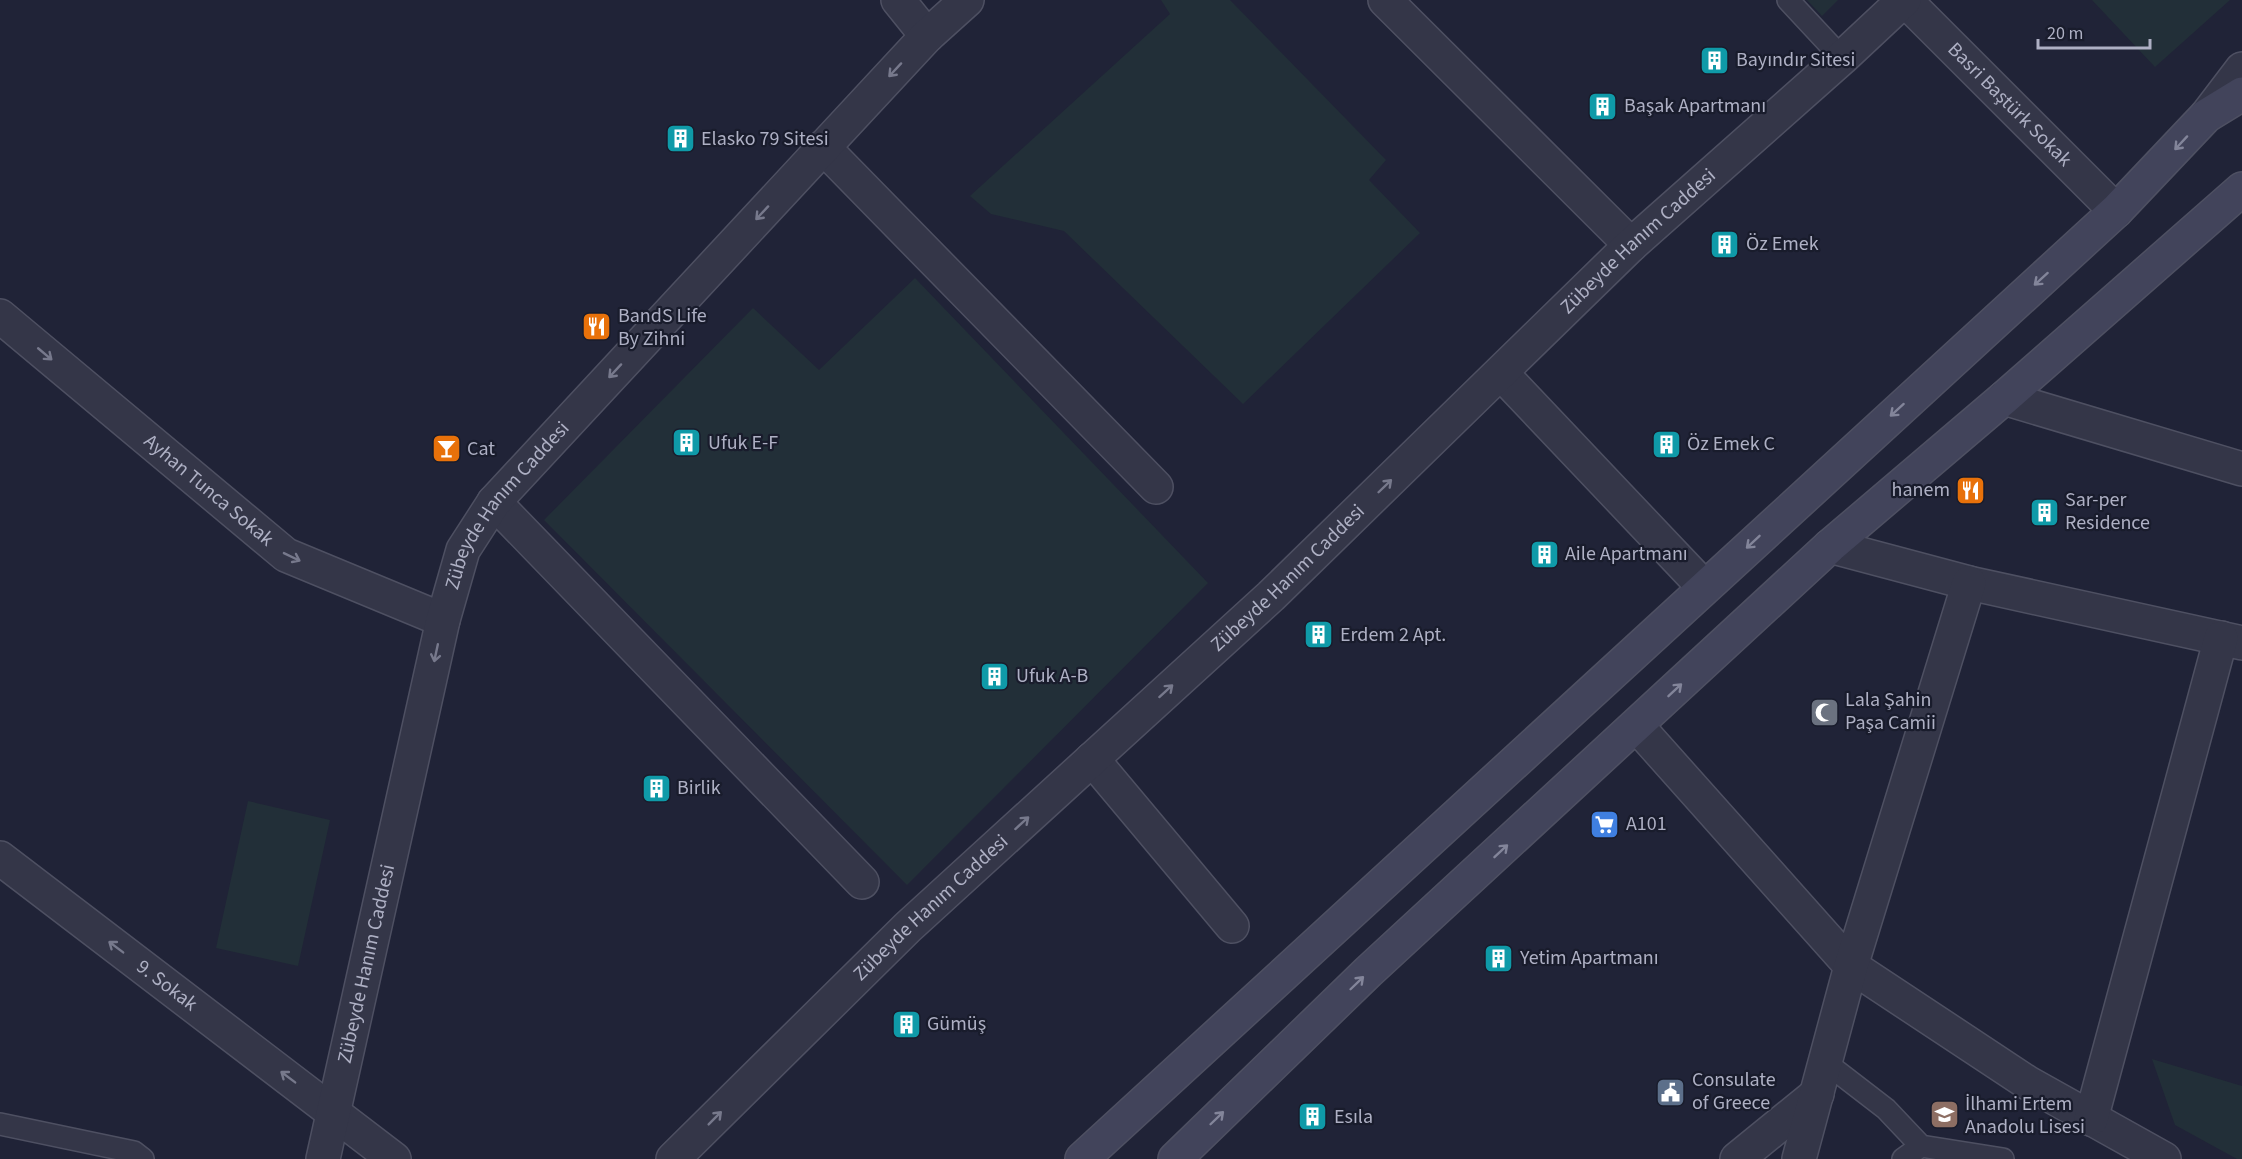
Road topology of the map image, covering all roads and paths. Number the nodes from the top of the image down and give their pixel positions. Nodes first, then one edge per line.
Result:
1 (898, 0) edge
2 (967, 0) edge
3 (1385, 0) edge
4 (1788, 0) edge
5 (1904, 0) edge
6 (927, 36) junction
7 (1842, 58) junction
8 (2242, 69) edge
9 (2242, 94) edge
10 (2206, 116) junction
11 (823, 147) junction
12 (2237, 199) edge
13 (2116, 211) junction
14 (1631, 246) junction
15 (0, 316) edge
16 (1501, 373) junction
17 (2004, 398) junction
18 (2242, 469) edge
19 (1156, 487) dead end
20 (494, 502) junction
21 (1830, 546) junction
22 (1969, 583) junction
23 (1704, 587) junction
24 (443, 620) junction
25 (2231, 641) edge
26 (1637, 726) junction
27 (1092, 759) junction
28 (0, 858) edge
29 (862, 882) dead end
30 (1232, 926) dead end
31 (1851, 966) junction
32 (1825, 1062) junction
33 (1817, 1094) junction
34 (334, 1113) junction
35 (2091, 1119) junction
36 (0, 1124) edge
37 (1921, 1146) junction
38 (143, 1159) edge
39 (323, 1159) edge
40 (394, 1159) edge
41 (674, 1159) edge
42 (1082, 1159) edge
43 (1175, 1159) edge
44 (1737, 1159) edge
45 (1799, 1159) edge
46 (1903, 1159) edge
47 (2003, 1159) edge
48 (2164, 1159) edge

1 - 6 street
2 - 6 street, Zübeyde Hanım Caddesi
3 - 14 street
4 - 7 lane
5 - 7 street, Zübeyde Hanım Caddesi
5 - 13 street, Basri Baştürk Sokak
6 -> 11 street, Zübeyde Hanım Caddesi
7 - 14 street, Zübeyde Hanım Caddesi
8 - 10 street
9 - 10 main road
10 -> 13 main road
11 - 19 street
11 -> 20 street, Zübeyde Hanım Caddesi
12 - 17 main road
13 -> 23 main road
14 - 16 street, Zübeyde Hanım Caddesi
15 -> 24 street, Ayhan Tunca Sokak
16 - 23 street
27 -> 16 street, Zübeyde Hanım Caddesi
17 - 18 street
17 - 21 main road
20 - 24 street, Zübeyde Hanım Caddesi
20 - 29 street
21 - 22 street
26 -> 21 main road
22 - 25 street
22 - 31 street
23 - 42 main road
24 -> 34 street, Zübeyde Hanım Caddesi
25 - 35 street
26 - 31 street
43 -> 26 main road
27 - 30 street
41 -> 27 street, Zübeyde Hanım Caddesi
34 -> 28 street, 9. Sokak
31 - 32 street
31 - 35 street
32 - 33 street
32 - 37 lane
33 - 44 street
33 - 45 street
34 - 39 street, Zübeyde Hanım Caddesi
34 - 40 street, 9. Sokak
35 - 48 street
36 - 38 lane
37 - 46 lane
37 - 47 lane

